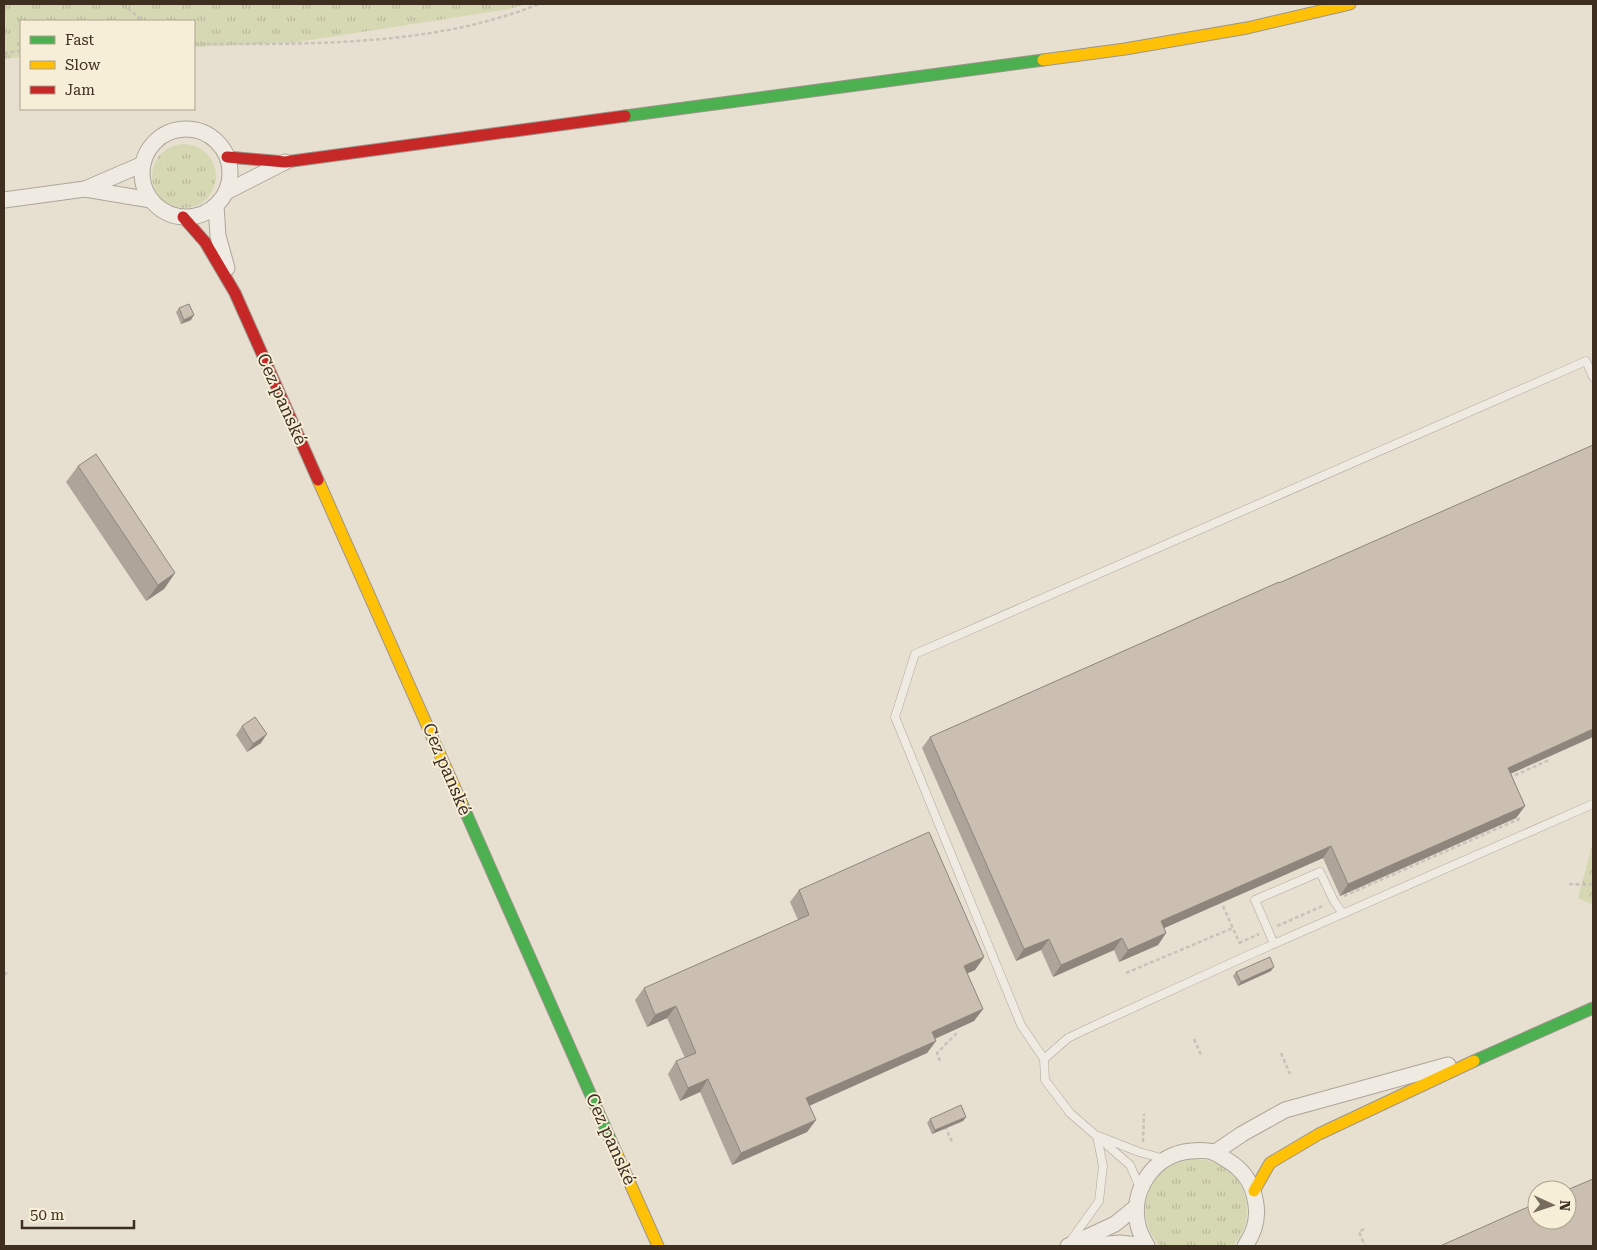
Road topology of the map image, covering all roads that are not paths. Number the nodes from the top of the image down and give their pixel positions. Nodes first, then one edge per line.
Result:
1 (1350, 4) edge
2 (227, 157) junction
3 (285, 162) junction
4 (143, 164) junction
5 (85, 189) junction
6 (226, 192) junction
7 (4, 200) edge
8 (151, 200) junction
9 (216, 206) junction
10 (183, 217) junction
11 (234, 293) junction
12 (1589, 359) edge
13 (1593, 377) edge
14 (1593, 804) edge
15 (1343, 914) junction
16 (1274, 944) junction
17 (1593, 1008) edge
18 (1488, 1054) junction
19 (1044, 1059) junction
20 (1096, 1136) junction
21 (1214, 1153) junction
22 (1165, 1159) junction
23 (1140, 1188) junction
24 (1254, 1191) junction
25 (1136, 1207) junction
26 (1251, 1243) edge
27 (658, 1246) edge
28 (1067, 1246) edge
29 (1082, 1246) edge
30 (1147, 1246) edge

1 - 3 street
2 - 3 street
2 - 4 street
2 - 6 street
3 - 6 street
4 - 5 street
4 - 8 street
5 - 7 street
5 - 8 street
6 - 9 street
8 - 10 street
9 - 10 street
9 - 11 street, Cez panské
10 - 11 street, Cez panské
11 - 27 street, Cez panské
12 - 13 lane
12 - 19 lane
14 - 15 lane
15 - 16 lane
15 - 16 lane
16 - 19 lane
17 - 18 street
18 - 21 street
18 - 24 street
19 - 20 lane
20 - 22 lane
20 - 23 lane
20 - 28 lane
21 - 22 street
21 - 24 street
22 - 23 street
23 - 25 street
24 - 26 street
25 - 28 street
25 - 30 street
29 - 30 street

